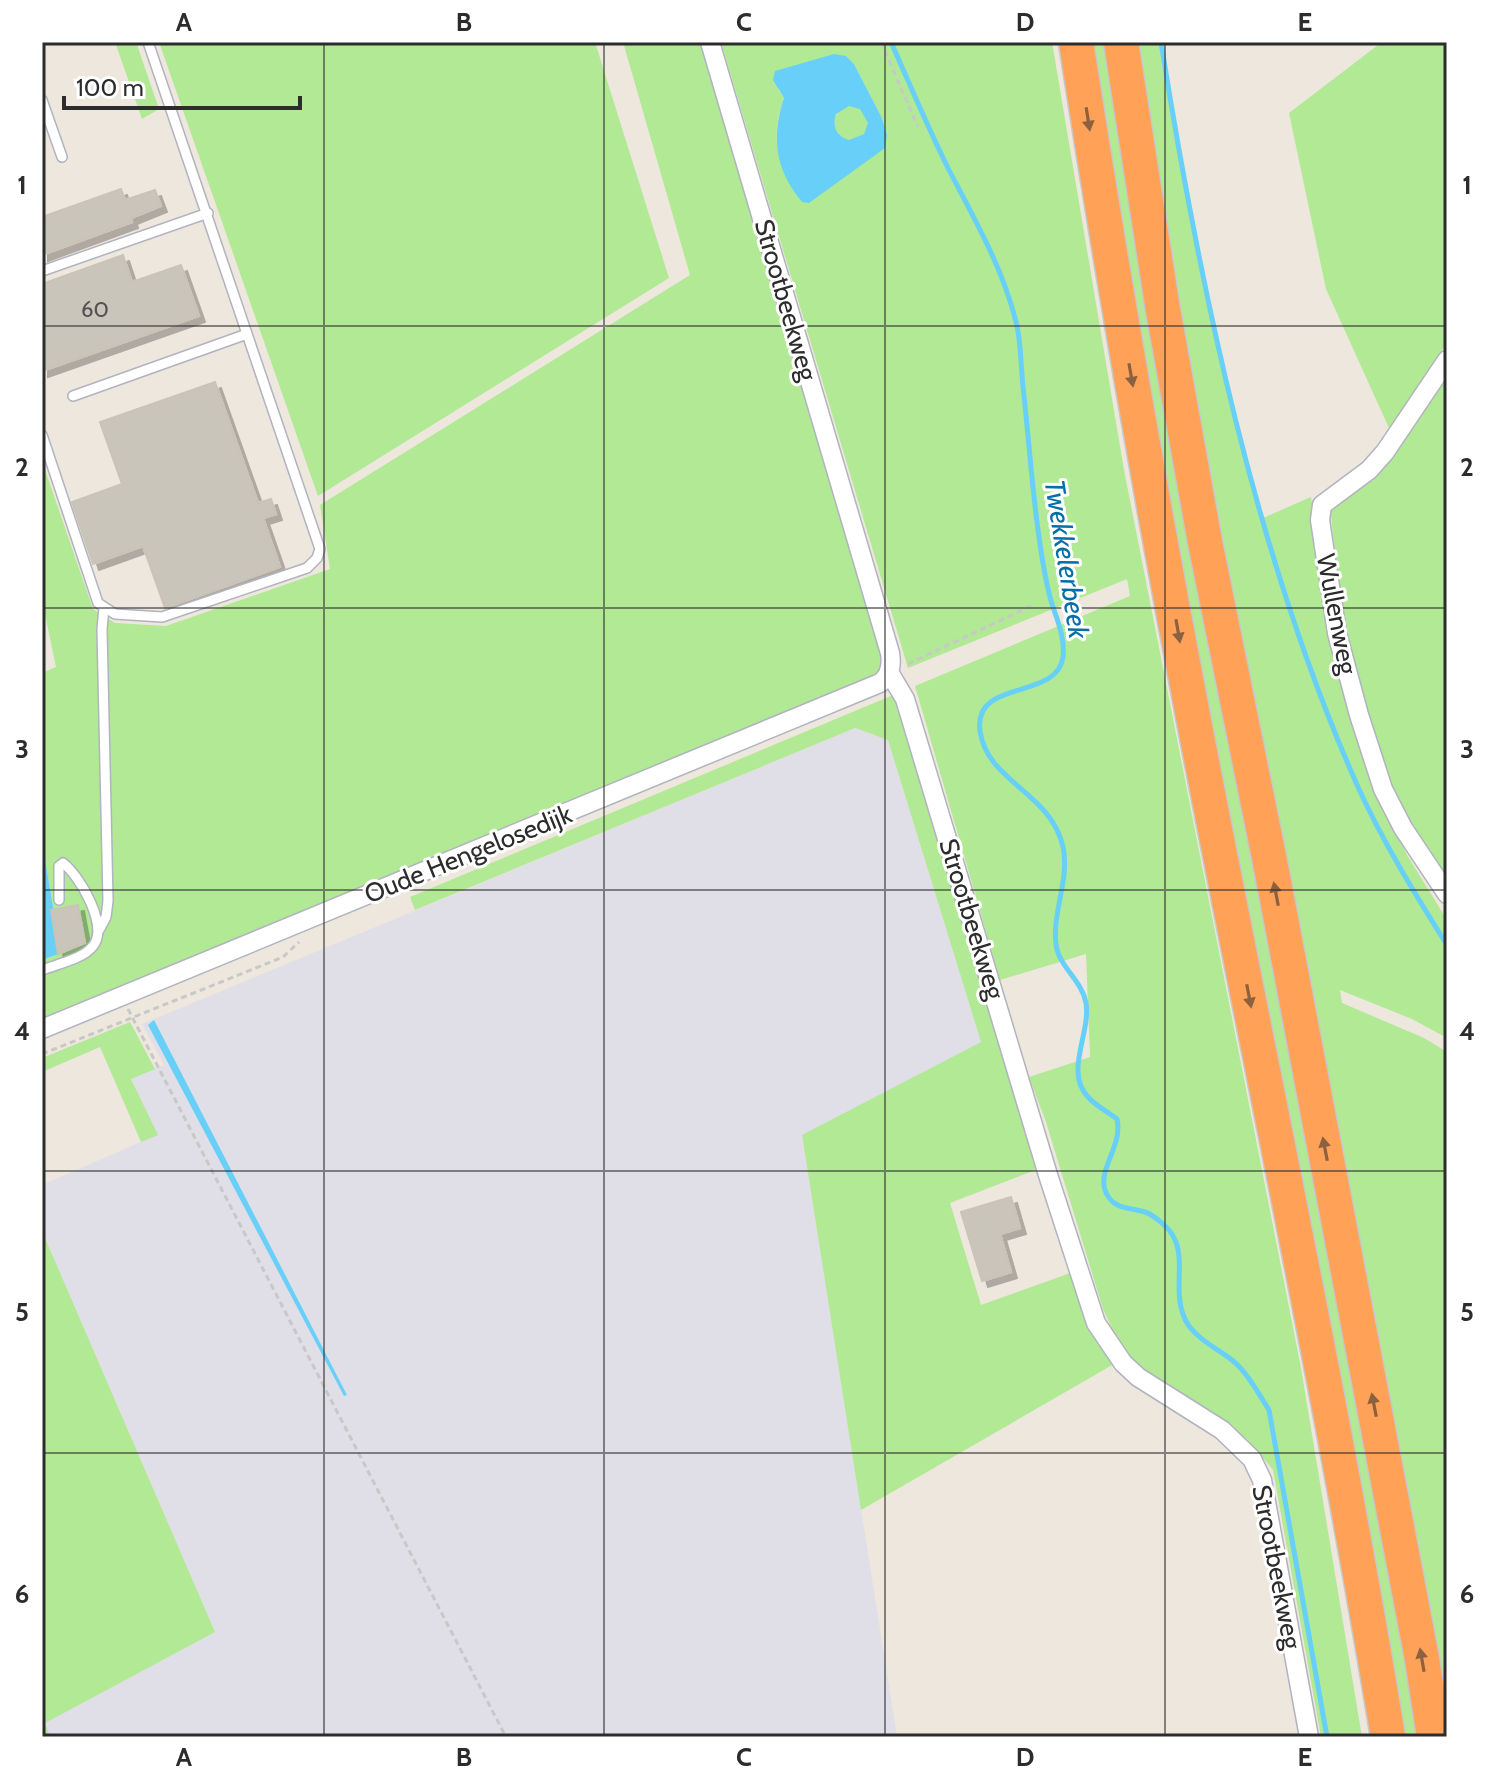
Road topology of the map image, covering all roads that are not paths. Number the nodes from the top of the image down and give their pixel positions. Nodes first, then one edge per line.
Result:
1 (148, 42) edge
2 (1076, 42) edge
3 (1121, 42) edge
4 (714, 46) edge
5 (42, 100) edge
6 (62, 157) dead end
7 (208, 213) junction
8 (42, 271) edge
9 (247, 334) junction
10 (1447, 360) edge
11 (73, 396) dead end
12 (42, 435) edge
13 (104, 608) junction
14 (889, 672) junction
15 (1447, 894) edge
16 (59, 900) dead end
17 (99, 930) junction
18 (42, 970) edge
19 (42, 1029) edge
20 (1309, 1737) edge
21 (1388, 1737) edge
22 (1434, 1737) edge

1 - 7 lane
2 -> 21 highway
22 -> 3 highway
4 - 14 street, Strootbeekweg
5 - 6 lane
7 - 8 lane
7 - 9 lane
9 - 11 lane
9 - 13 lane
10 - 15 street, Wullenweg
12 - 13 lane
13 - 17 lane
14 - 19 street, Oude Hengelosedijk
14 - 20 street, Strootbeekweg
16 - 17 lane
17 - 18 lane

